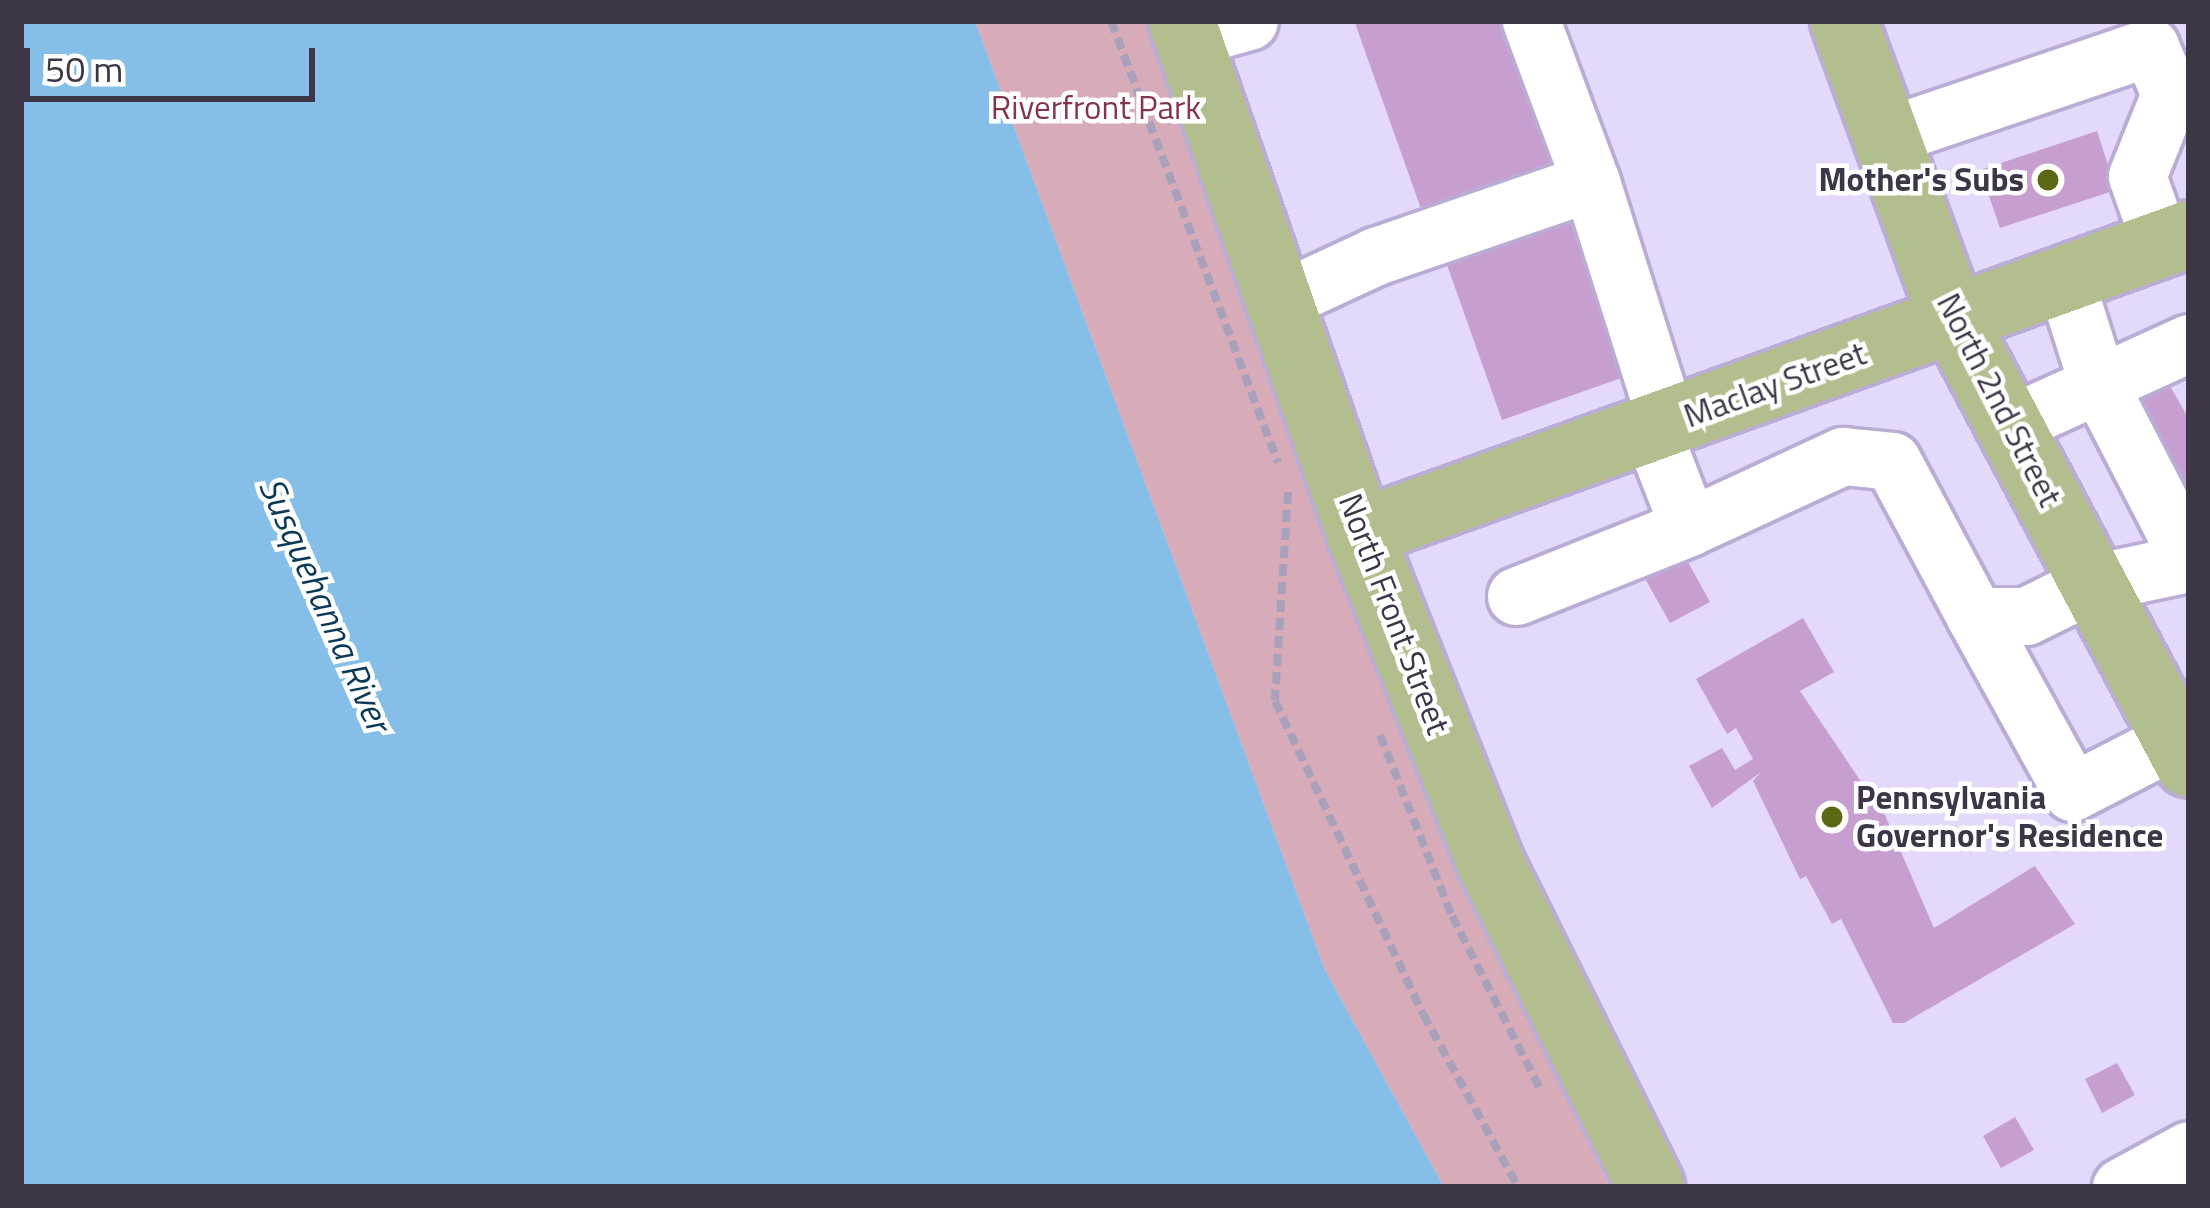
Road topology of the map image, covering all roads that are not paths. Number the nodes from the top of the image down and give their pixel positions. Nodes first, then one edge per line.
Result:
1 (1531, 21) edge
2 (1844, 21) edge
3 (1206, 26) edge
4 (2179, 90) edge
5 (1887, 136) junction
6 (1591, 182) junction
7 (2175, 239) edge
8 (2065, 280) junction
9 (1280, 301) junction
10 (1954, 321) junction
11 (2189, 343) edge
12 (2097, 381) junction
13 (2009, 425) junction
14 (1659, 426) junction
15 (1689, 527) junction
16 (1360, 533) junction
17 (2189, 561) edge
18 (2092, 583) junction
19 (1516, 596) dead end
20 (1975, 616) junction
21 (2182, 752) edge
22 (2189, 1150) edge
23 (1651, 1187) edge
24 (2122, 1187) edge

1 - 6 lane
2 - 5 main road, North 2nd Street
3 - 9 main road, North Front Street
4 - 5 lane
4 - 7 lane
5 - 10 main road, North 2nd Street
6 - 9 lane
6 - 14 lane
7 - 8 main road, Maclay Street
8 - 10 main road, Maclay Street
8 - 12 lane
9 - 16 main road, North Front Street
10 - 13 main road, North 2nd Street
10 - 14 main road, Maclay Street
11 - 12 lane
12 - 13 lane
12 - 17 lane
13 - 18 main road, North 2nd Street
14 - 15 lane
14 - 16 main road, Maclay Street
15 - 19 lane
15 - 20 lane
16 - 23 main road, North Front Street
17 - 18 lane
18 - 20 lane
18 - 21 main road, North 2nd Street
20 - 21 lane
22 - 24 lane

